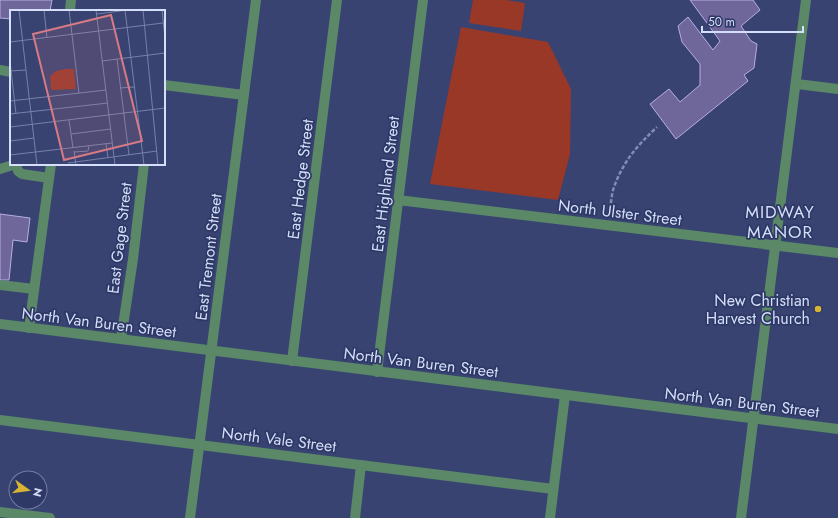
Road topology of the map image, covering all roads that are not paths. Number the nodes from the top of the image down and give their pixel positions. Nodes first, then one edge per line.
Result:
1 (71, 0) edge
2 (256, 0) edge
3 (337, 0) edge
4 (423, 0) edge
5 (806, 0) edge
6 (70, 10) edge
7 (0, 70) edge
8 (10, 72) edge
9 (797, 84) junction
10 (165, 85) edge
11 (838, 89) edge
12 (244, 94) junction
13 (13, 165) edge
14 (16, 165) edge
15 (51, 165) edge
16 (144, 165) edge
17 (0, 169) edge
18 (49, 178) junction
19 (398, 200) junction
20 (776, 245) junction
21 (838, 253) edge
22 (0, 285) edge
23 (34, 289) junction
24 (0, 324) edge
25 (29, 328) junction
26 (121, 340) junction
27 (211, 351) junction
28 (292, 362) junction
29 (377, 372) junction
30 (565, 395) junction
31 (753, 418) junction
32 (0, 420) edge
33 (838, 429) edge
34 (199, 444) junction
35 (361, 465) junction
36 (553, 489) junction
37 (0, 512) edge
38 (50, 518) edge
39 (190, 518) edge
40 (355, 518) edge
41 (550, 518) edge
42 (741, 518) edge

1 - 6 street
2 - 12 street, East Tremont Street
3 - 28 street, East Hedge Street
4 - 19 street, East Highland Street
5 - 9 street
7 - 8 street
9 - 11 street
9 - 20 street
10 - 12 street
12 - 27 street, East Tremont Street
13 - 17 street
14 - 18 street
15 - 18 street
16 - 26 street, East Gage Street
18 - 23 street
19 - 20 street, North Ulster Street
19 - 29 street, East Highland Street
20 - 21 street, North Ulster Street
20 - 31 street
22 - 23 street
23 - 25 street
24 - 25 street, North Van Buren Street
25 - 26 street, North Van Buren Street
26 - 27 street, North Van Buren Street
27 - 28 street, North Van Buren Street
27 - 34 street, East Tremont Street
28 - 29 street, North Van Buren Street
29 - 30 street, North Van Buren Street
30 - 31 street, North Van Buren Street
30 - 36 street
31 - 33 street, North Van Buren Street
31 - 42 street
32 - 34 street, North Vale Street
34 - 35 street, North Vale Street
34 - 39 street, East Tremont Street
35 - 36 street, North Vale Street
35 - 40 street
36 - 41 street
37 - 38 street

